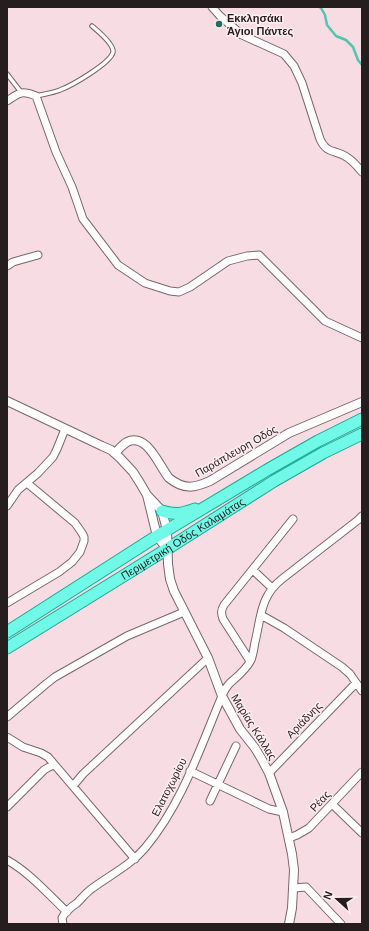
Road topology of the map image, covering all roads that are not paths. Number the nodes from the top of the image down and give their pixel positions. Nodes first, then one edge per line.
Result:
1 (212, 7) edge
2 (92, 26) dead end
3 (7, 74) edge
4 (21, 92) junction
5 (36, 96) junction
6 (7, 101) edge
7 (362, 172) edge
8 (38, 255) dead end
9 (7, 266) edge
10 (362, 338) edge
11 (7, 401) edge
12 (362, 402) edge
13 (362, 419) edge
14 (65, 429) junction
15 (362, 434) edge
16 (115, 453) junction
17 (27, 483) junction
18 (147, 495) junction
19 (218, 500) junction
20 (7, 506) edge
21 (162, 511) junction
22 (362, 516) edge
23 (293, 519) dead end
24 (167, 530) junction
25 (157, 536) junction
26 (167, 549) junction
27 (252, 570) junction
28 (272, 588) junction
29 (7, 603) edge
30 (184, 612) junction
31 (260, 615) junction
32 (7, 632) edge
33 (7, 648) edge
34 (208, 658) junction
35 (250, 661) junction
36 (356, 683) junction
37 (362, 690) edge
38 (222, 696) junction
39 (7, 717) edge
40 (7, 737) edge
41 (236, 746) dead end
42 (54, 765) junction
43 (190, 771) junction
44 (362, 772) edge
45 (269, 773) junction
46 (218, 784) junction
47 (73, 786) junction
48 (210, 801) dead end
49 (332, 804) junction
50 (7, 807) edge
51 (283, 812) junction
52 (362, 833) edge
53 (289, 838) junction
54 (135, 859) junction
55 (7, 860) edge
56 (294, 888) junction
57 (67, 912) junction
58 (63, 923) edge
59 (289, 924) edge
60 (341, 924) edge

1 - 7 street
2 - 5 lane
3 - 4 lane
4 - 5 street
4 - 6 street
5 - 10 street
8 - 9 street
11 - 14 street
12 - 16 street, Παράπλευρη Οδός
13 - 19 main road, Περιμετρική Οδός Καλαμάτας
14 - 16 street
14 - 17 street
15 - 26 main road, Περιμετρική Οδός Καλαμάτας
16 - 18 street
17 - 20 street
17 - 29 street
18 - 21 street
18 - 25 street
19 - 21 main road
19 - 24 main road, Περιμετρική Οδός Καλαμάτας
21 - 24 street, Μαρίας Κάλλας
22 - 28 street
23 - 27 street
24 - 25 main road, Περιμετρική Οδός Καλαμάτας
24 - 26 street, Μαρίας Κάλλας
25 - 26 street
25 - 32 main road, Περιμετρική Οδός Καλαμάτας
26 - 30 street, Μαρίας Κάλλας
26 - 33 main road, Περιμετρική Οδός Καλαμάτας
27 - 28 street
27 - 35 street
28 - 31 street
30 - 34 street, Μαρίας Κάλλας
30 - 39 street
31 - 35 street
31 - 36 street
34 - 38 street, Μαρίας Κάλλας
34 - 47 street
35 - 38 street, Ελατοχωρίου
36 - 37 street
36 - 45 street, Αριάδνης
38 - 43 street, Ελατοχωρίου
38 - 45 street, Μαρίας Κάλλας
40 - 42 street
41 - 46 street
42 - 47 street
42 - 50 street
43 - 46 street
43 - 54 street, Ελατοχωρίου
44 - 49 street, Ρέας
45 - 51 street, Μαρίας Κάλλας
46 - 48 street
46 - 51 street
47 - 54 street
49 - 52 street
49 - 53 street, Ρέας
51 - 53 street, Μαρίας Κάλλας
53 - 56 street, Μαρίας Κάλλας
54 - 57 street, Ελατοχωρίου
55 - 57 street
56 - 59 street, Μαρίας Κάλλας
56 - 60 street
57 - 58 street, Ελατοχωρίου

